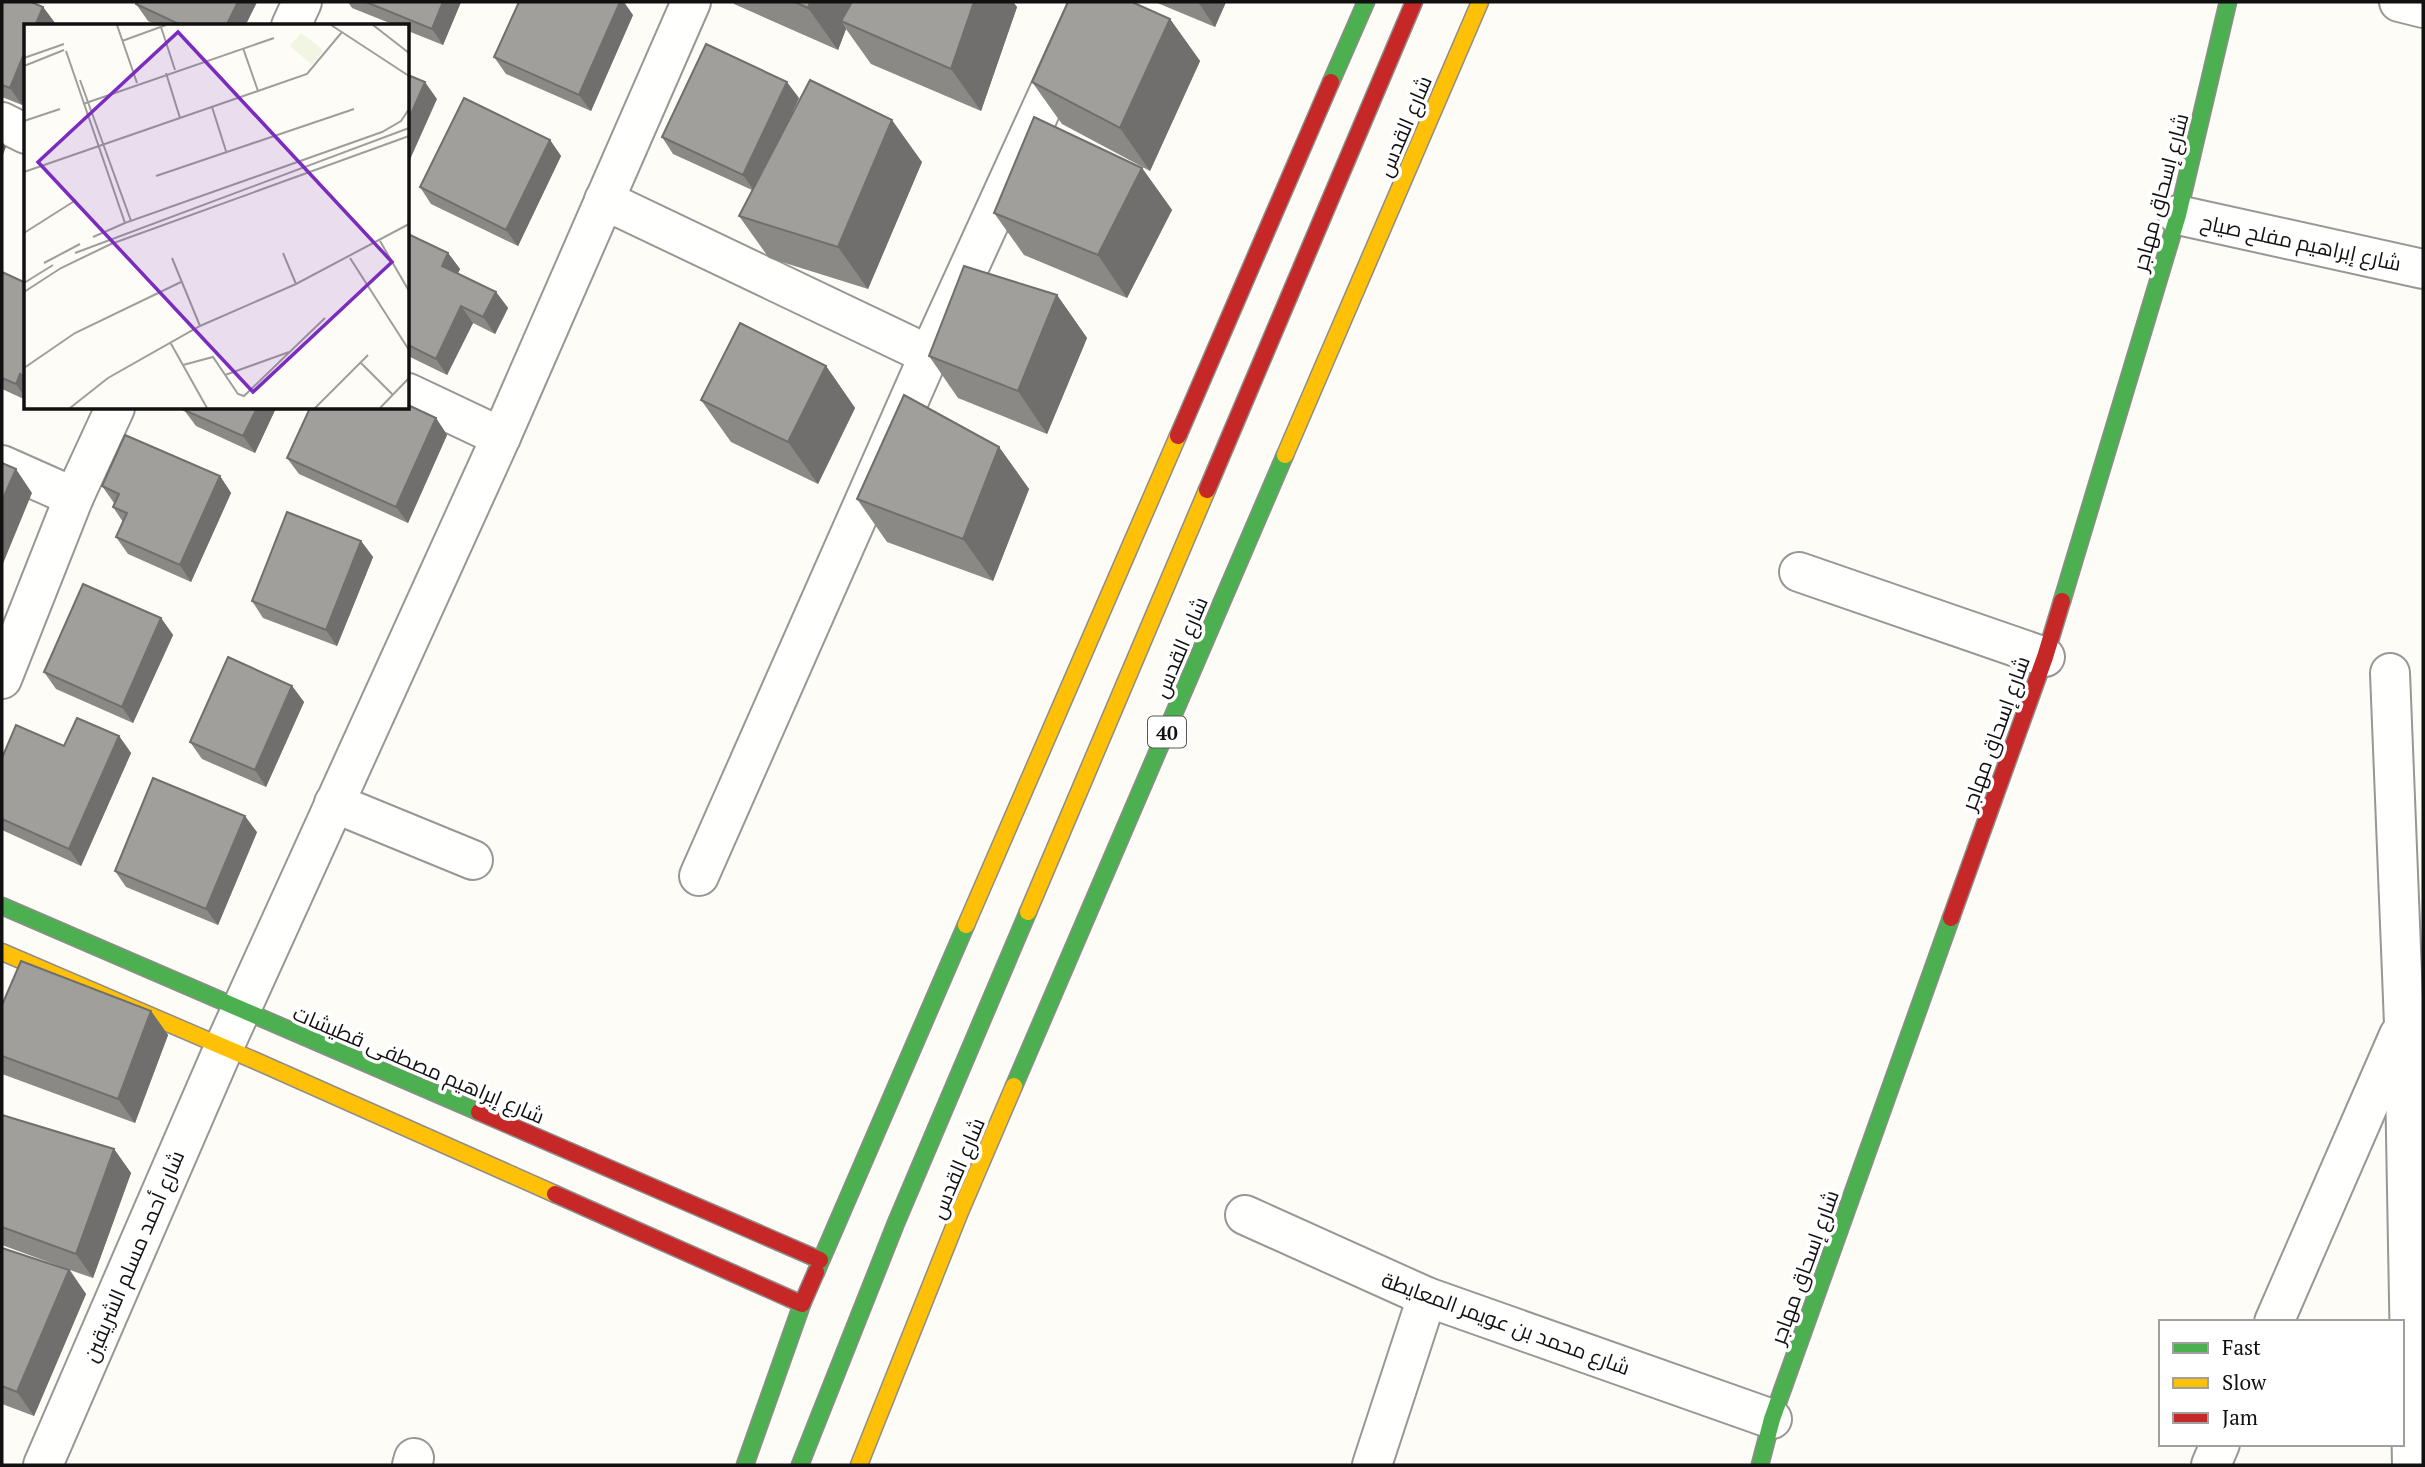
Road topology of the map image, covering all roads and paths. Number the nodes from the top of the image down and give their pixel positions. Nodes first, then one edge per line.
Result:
1 (302, 2) edge
2 (691, 2) edge
3 (1090, 2) edge
4 (1366, 2) edge
5 (1414, 2) edge
6 (1480, 2) edge
7 (2228, 2) edge
8 (2399, 2) edge
9 (2423, 8) edge
10 (292, 24) edge
11 (2, 122) edge
12 (24, 133) edge
13 (604, 200) junction
14 (2178, 215) junction
15 (2423, 269) edge
16 (929, 355) junction
17 (410, 394) edge
18 (114, 410) edge
19 (501, 437) junction
20 (2, 465) edge
21 (74, 497) junction
22 (1799, 572) dead end
23 (2045, 657) junction
24 (2390, 673) dead end
25 (2, 679) edge
26 (334, 803) junction
27 (473, 860) dead end
28 (699, 876) dead end
29 (2, 906) edge
30 (2, 953) edge
31 (240, 1010) junction
32 (2404, 1024) junction
33 (224, 1047) junction
34 (1245, 1216) dead end
35 (820, 1260) junction
36 (1427, 1297) junction
37 (802, 1304) junction
38 (2275, 1320) edge
39 (1772, 1419) junction
40 (2219, 1446) edge
41 (43, 1465) edge
42 (745, 1465) edge
43 (800, 1465) edge
44 (859, 1465) edge
45 (1372, 1465) edge
46 (1760, 1465) edge
47 (2211, 1465) edge
48 (2412, 1465) edge

1 - 10 street
2 - 13 street, شارع أحمد مسلم الشريقين
3 - 16 street
4 - 35 main road
5 - 43 main road, شارع القدس
6 - 44 main road, شارع القدس / 40
7 - 14 main road, شارع إسحاق مهاجر
8 - 9 street
11 - 12 street
13 - 16 street
13 - 19 street, شارع أحمد مسلم الشريقين
14 - 15 street, شارع إبراهيم مفلح صياح
14 - 23 main road, شارع إسحاق مهاجر
16 - 28 street
17 - 19 street
18 - 21 street
19 - 26 street, شارع أحمد مسلم الشريقين
20 - 21 street
21 - 25 street
22 - 23 street
23 - 39 main road, شارع إسحاق مهاجر
24 - 32 street
26 - 27 street
26 - 31 street, شارع أحمد مسلم الشريقين
29 - 31 main road, شارع إبراهيم مصطفى قطيشات
30 - 33 main road
31 - 33 street, شارع أحمد مسلم الشريقين
31 - 35 main road, شارع إبراهيم مصطفى قطيشات
32 - 38 street
32 - 48 street
33 - 37 main road
33 - 41 street, شارع أحمد مسلم الشريقين
34 - 36 street, شارع محمد بن عويمر المعايطة
35 - 37 main road
36 - 39 street, شارع محمد بن عويمر المعايطة
36 - 45 street
37 - 42 main road
39 - 46 main road, شارع إسحاق مهاجر
40 - 47 street

